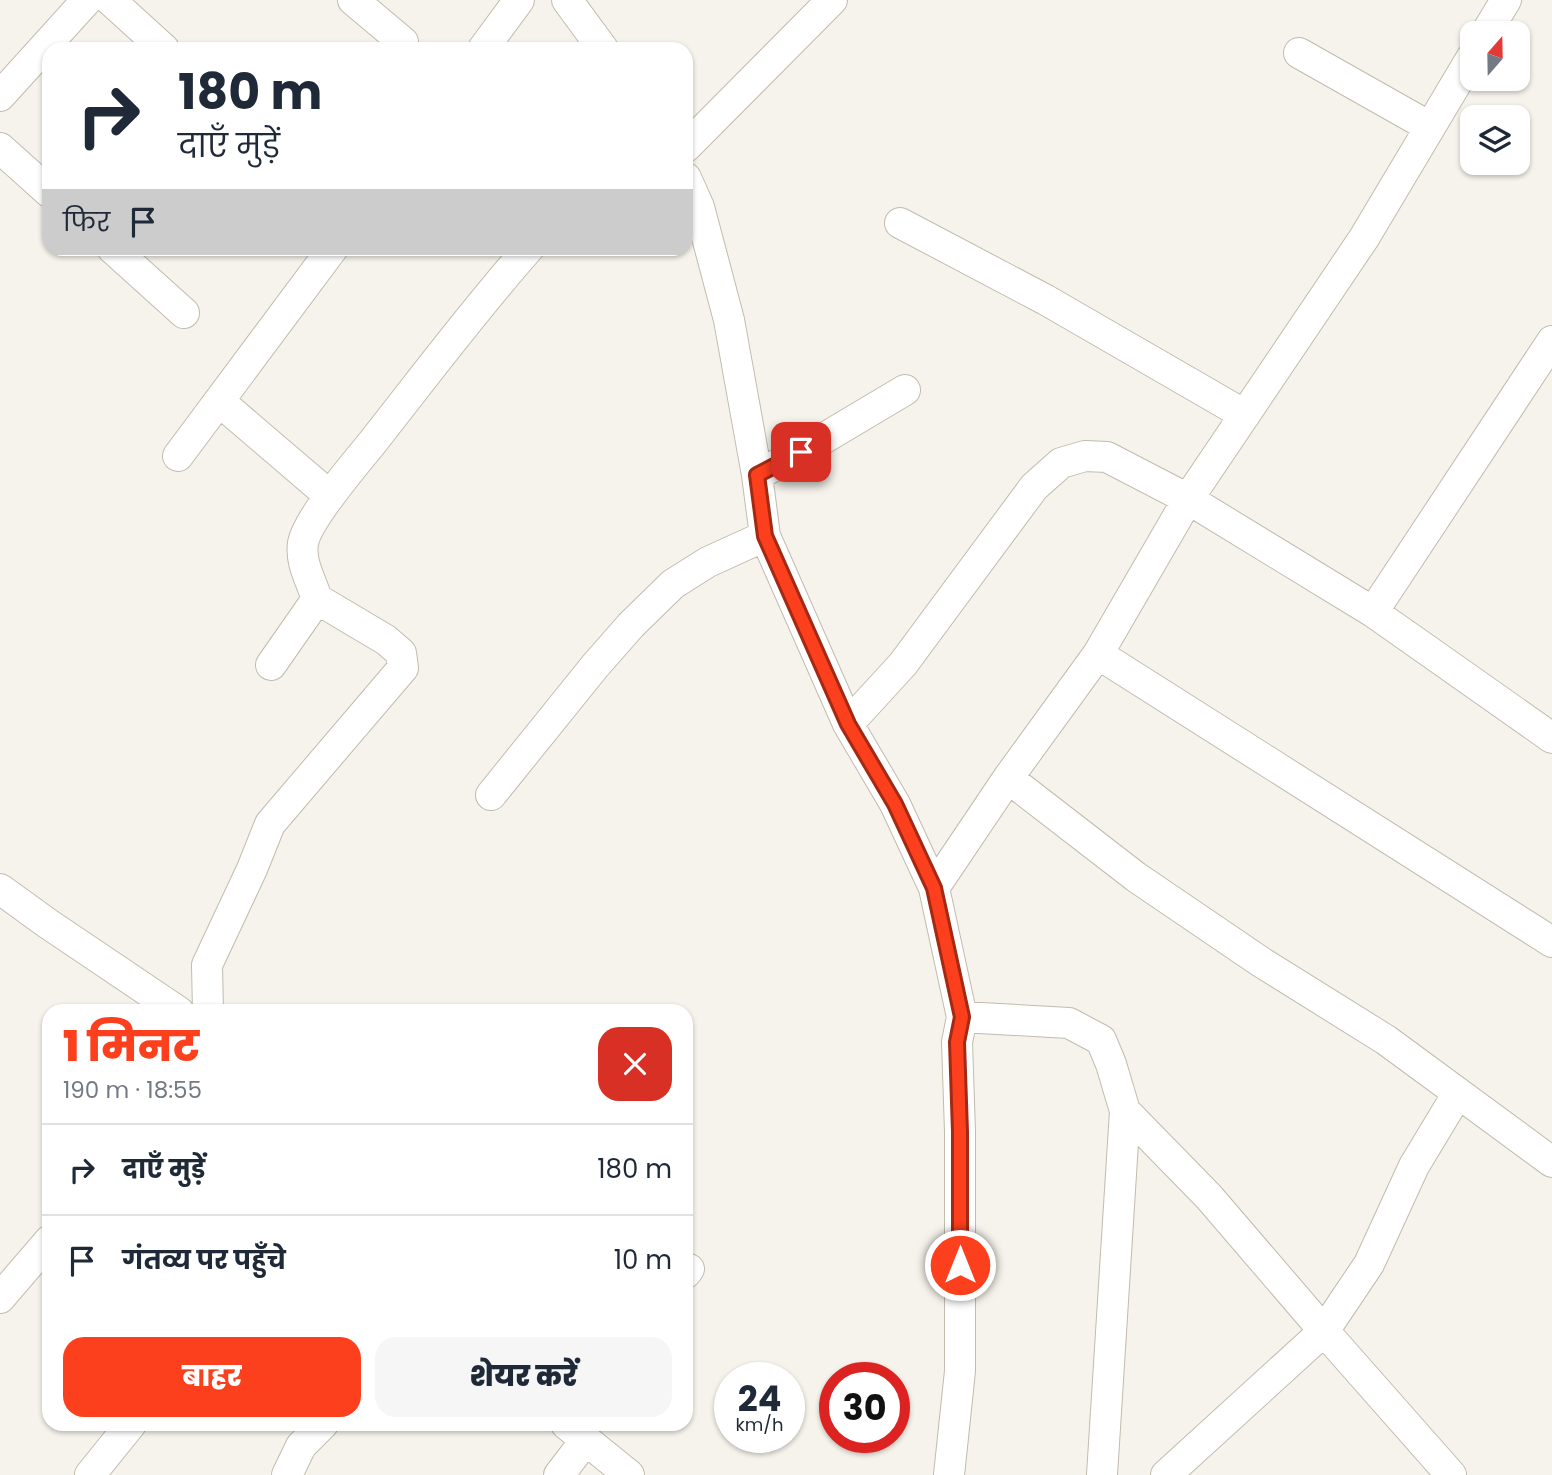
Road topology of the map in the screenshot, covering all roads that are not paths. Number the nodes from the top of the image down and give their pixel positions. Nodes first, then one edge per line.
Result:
1 (87, 0) edge
2 (110, 0) edge
3 (353, 0) edge
4 (519, 0) edge
5 (567, 0) edge
6 (832, 0) edge
7 (1506, 0) edge
8 (1493, 21) edge
9 (49, 42) edge
10 (156, 42) edge
11 (403, 42) dead end
12 (487, 42) edge
13 (598, 42) edge
14 (42, 50) edge
15 (1299, 53) dead end
16 (1460, 77) edge
17 (0, 96) edge
18 (1430, 127) junction
19 (693, 140) edge
20 (0, 148) edge
21 (42, 186) edge
22 (693, 194) edge
23 (900, 223) dead end
24 (122, 256) edge
25 (327, 256) edge
26 (522, 256) edge
27 (184, 313) dead end
28 (1552, 341) edge
29 (905, 390) dead end
30 (219, 401) junction
31 (1245, 415) junction
32 (178, 456) dead end
33 (757, 475) junction
34 (330, 496) junction
35 (1188, 499) junction
36 (765, 536) junction
37 (317, 599) junction
38 (1373, 612) junction
39 (1098, 654) junction
40 (271, 665) dead end
41 (848, 724) junction
42 (1552, 738) edge
43 (1008, 778) junction
44 (491, 795) dead end
45 (934, 888) junction
46 (0, 889) edge
47 (1552, 942) edge
48 (167, 1004) edge
49 (208, 1004) edge
50 (962, 1017) junction
51 (1458, 1093) junction
52 (1125, 1111) junction
53 (1552, 1162) edge
54 (42, 1249) edge
55 (0, 1298) edge
56 (1324, 1331) junction
57 (125, 1431) edge
58 (316, 1431) edge
59 (576, 1433) edge
60 (1435, 1469) edge
61 (90, 1475) edge
62 (287, 1475) edge
63 (559, 1475) edge
64 (629, 1475) edge
65 (949, 1475) edge
66 (1102, 1475) edge
67 (1166, 1475) edge

1 - 9 street
2 - 10 street
3 - 11 street
4 - 12 street
5 - 13 street
6 - 19 street
7 - 8 street
14 - 17 street
15 - 18 street
16 - 18 street
18 - 31 street
20 - 21 street
22 - 33 street
23 - 31 street
24 - 27 street
25 - 30 street
26 - 34 street
28 - 38 street
29 - 33 street
30 - 32 street
30 - 34 street
31 - 35 street
33 - 36 street
34 - 37 street
35 - 38 street
35 - 39 street
35 - 41 street
36 - 41 street
36 - 44 street
37 - 40 street
37 - 49 street
38 - 42 street
39 - 43 street
39 - 47 street
41 - 45 street
43 - 45 street
43 - 51 street
45 - 50 street
46 - 48 street
50 - 52 street
50 - 65 street
51 - 53 street
51 - 56 street
52 - 56 street
52 - 66 street
54 - 55 street
56 - 60 street
56 - 67 street
57 - 61 street
58 - 62 street
59 - 63 street
59 - 64 street

